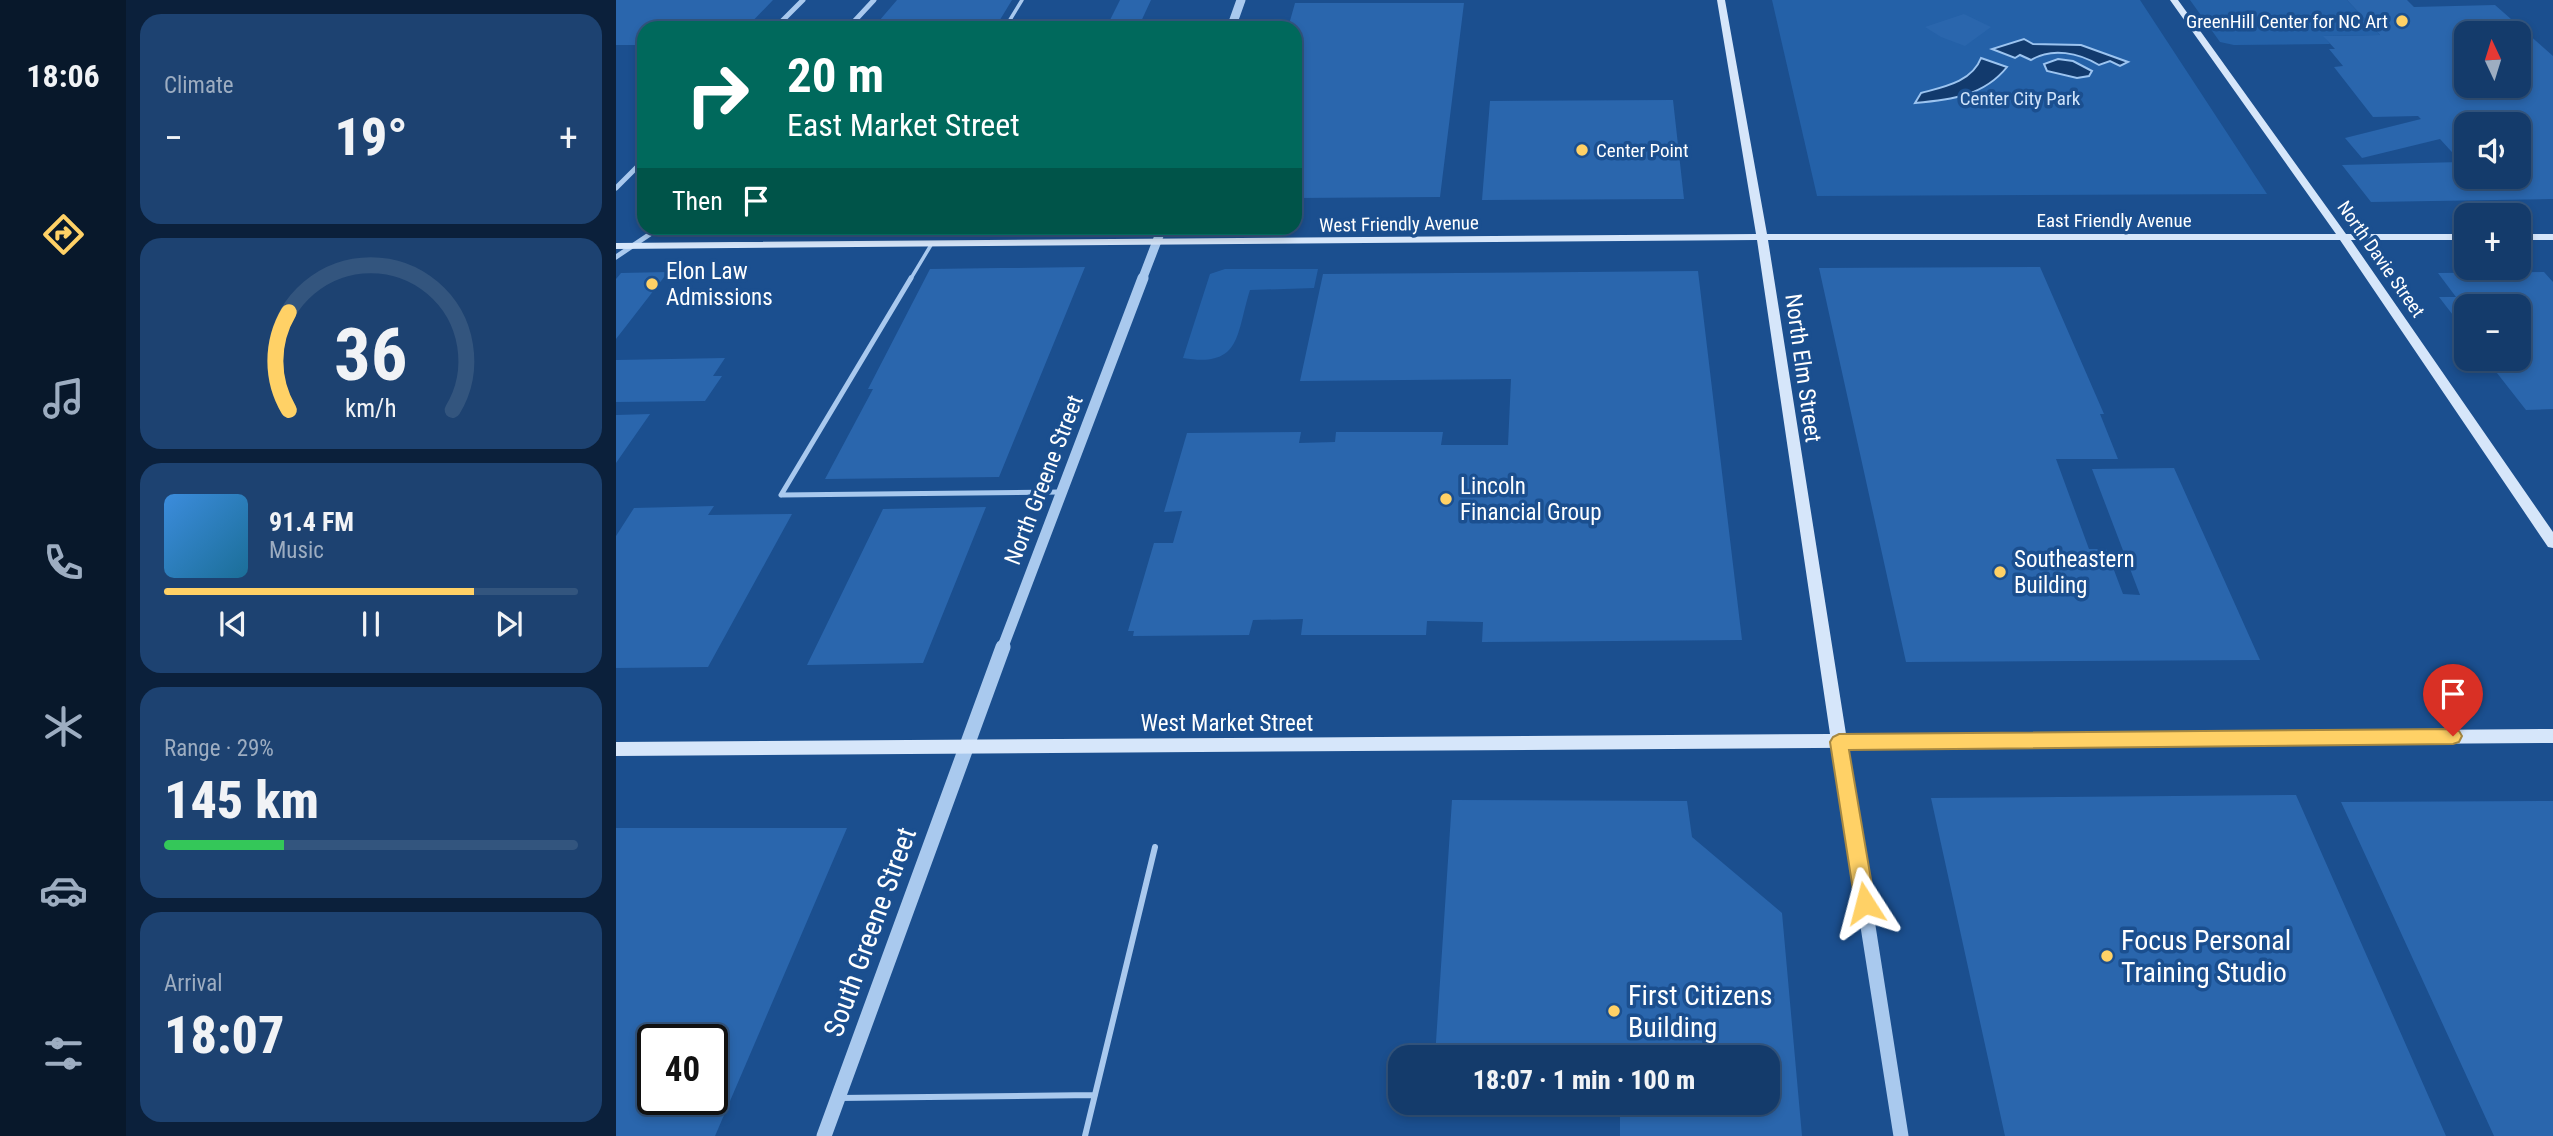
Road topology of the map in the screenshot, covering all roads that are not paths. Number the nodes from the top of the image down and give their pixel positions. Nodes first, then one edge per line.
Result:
1 (803, 0) edge
2 (874, 0) edge
3 (1023, 0) edge
4 (1241, 0) edge
5 (1721, 0) edge
6 (2174, 0) edge
7 (782, 21) edge
8 (854, 21) edge
9 (1010, 21) edge
10 (1234, 21) edge
11 (637, 167) edge
12 (616, 188) edge
13 (645, 235) edge
14 (1159, 235) edge
15 (1762, 237) junction
16 (2454, 237) edge
17 (2531, 237) edge
18 (2553, 237) edge
19 (2344, 238) junction
20 (1156, 243) junction
21 (932, 245) junction
22 (622, 246) edge
23 (616, 257) edge
24 (1061, 492) junction
25 (2553, 543) edge
26 (2553, 736) edge
27 (1839, 742) junction
28 (966, 747) junction
29 (616, 749) edge
30 (1155, 847) dead end
31 (1095, 1095) junction
32 (838, 1098) junction
33 (824, 1136) edge
34 (1085, 1136) edge
35 (1901, 1136) edge

1 - 7 street
2 - 8 street
3 - 9 lane
4 - 10 street
5 - 15 main road, North Elm Street
6 - 19 main road, North Davie Street
11 - 12 street
13 - 22 street
14 - 20 street, North Greene Street
15 - 19 main road, East Friendly Avenue
15 - 20 main road, West Friendly Avenue
15 - 27 main road, North Elm Street
16 - 19 main road, East Friendly Avenue
17 - 18 main road
19 - 25 main road, North Davie Street
20 - 21 main road, West Friendly Avenue
20 - 24 street, North Greene Street
21 - 22 main road, West Friendly Avenue
21 - 24 lane
22 - 23 street
24 - 28 street, North Greene Street
26 - 27 main road, West Market Street
27 - 28 main road, West Market Street
27 - 35 street
28 - 29 main road, West Market Street
28 - 32 street, South Greene Street
30 - 31 lane
31 - 32 lane
31 - 34 lane
32 - 33 street, South Greene Street

